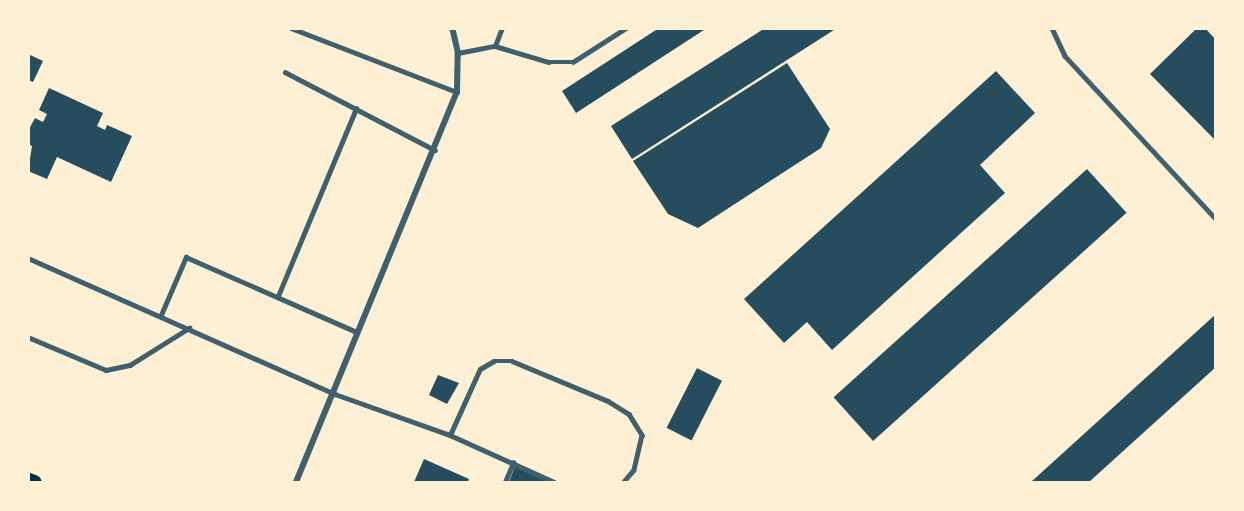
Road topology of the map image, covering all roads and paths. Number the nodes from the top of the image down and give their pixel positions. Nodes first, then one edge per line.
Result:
1 (291, 28) edge
2 (452, 28) edge
3 (502, 28) edge
4 (626, 28) edge
5 (1052, 28) edge
6 (495, 46) junction
7 (459, 53) junction
8 (285, 72) dead end
9 (456, 92) junction
10 (356, 109) junction
11 (435, 150) junction
12 (1215, 219) edge
13 (28, 258) edge
14 (278, 296) junction
15 (161, 315) junction
16 (189, 328) junction
17 (357, 332) junction
18 (28, 337) edge
19 (334, 394) junction
20 (450, 435) junction
21 (513, 463) junction
22 (28, 480) edge
23 (34, 483) edge
24 (296, 483) edge
25 (505, 483) edge
26 (554, 483) edge
27 (624, 483) edge

1 - 9 lane
2 - 7 street
3 - 6 lane
4 - 6 lane
5 - 12 lane
6 - 7 lane
7 - 9 street
8 - 10 lane
9 - 11 street
10 - 11 lane
10 - 14 lane
11 - 17 street
13 - 15 lane
14 - 15 lane
14 - 17 lane
15 - 16 lane
16 - 18 lane
16 - 19 lane
17 - 19 street
19 - 20 lane
19 - 24 street
20 - 21 lane
20 - 27 lane
21 - 25 lane
21 - 26 lane
22 - 23 main road

